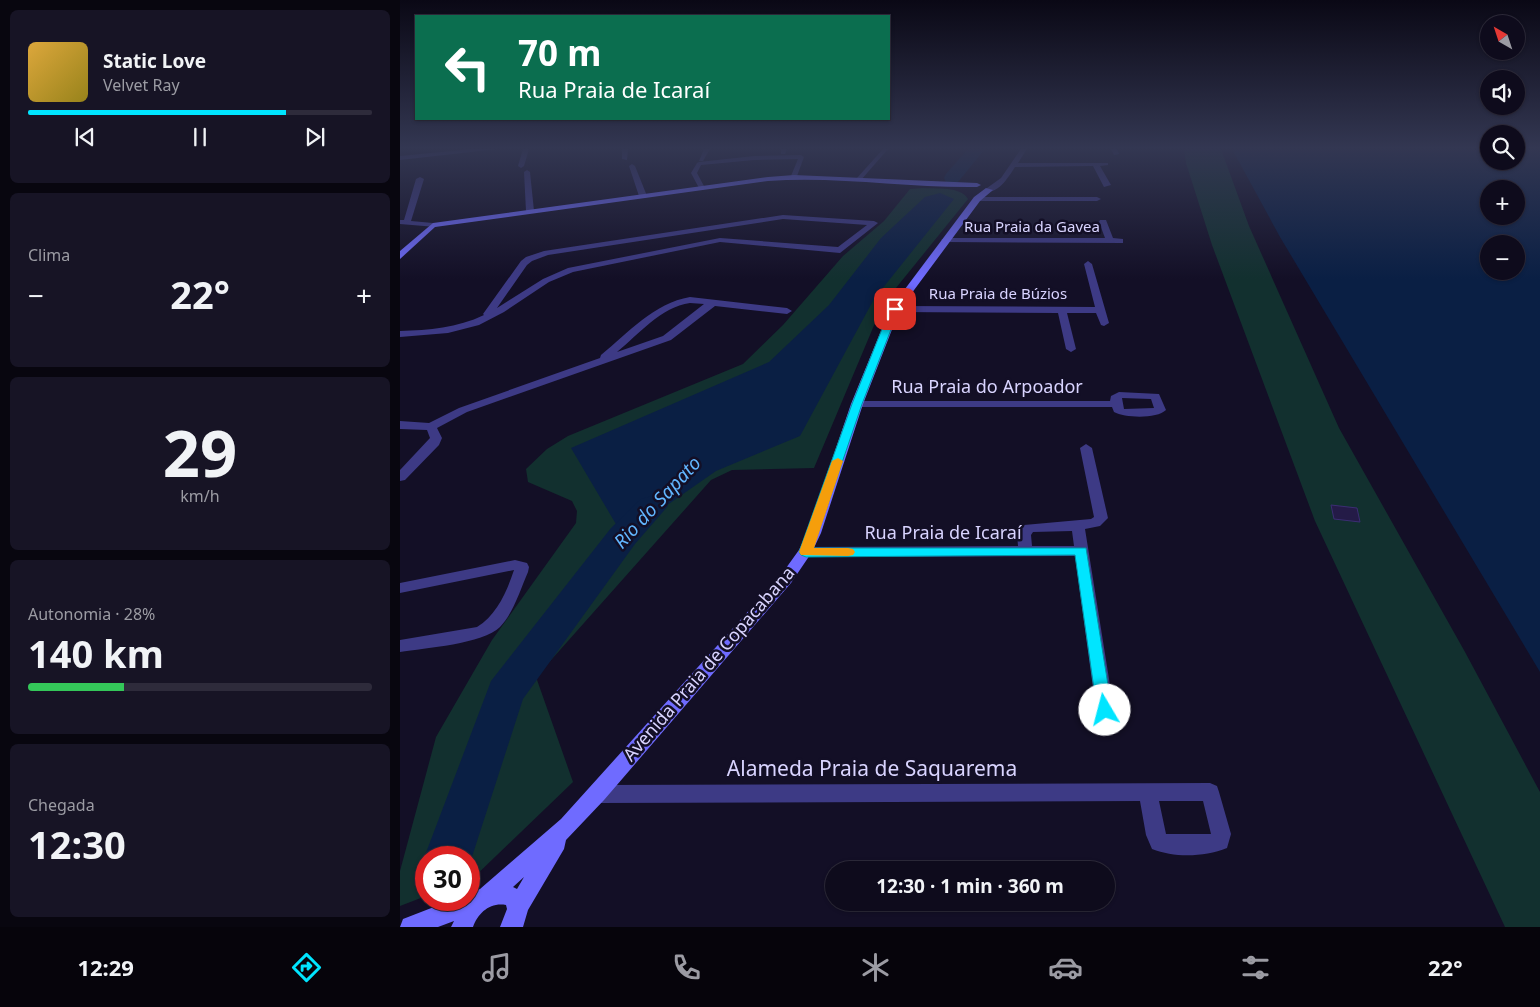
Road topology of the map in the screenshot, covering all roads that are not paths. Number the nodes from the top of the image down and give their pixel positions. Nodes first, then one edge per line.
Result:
1 (415, 192) edge
2 (529, 192) edge
3 (642, 192) edge
4 (671, 192) edge
5 (974, 192) edge
6 (1006, 192) edge
7 (643, 196) junction
8 (1097, 199) dead end
9 (530, 211) junction
10 (404, 222) edge
11 (1103, 222) dead end
12 (432, 225) junction
13 (945, 240) junction
14 (400, 256) edge
15 (1088, 264) dead end
16 (712, 303) junction
17 (895, 309) junction
18 (1062, 310) junction
19 (1101, 310) junction
20 (788, 311) dead end
21 (486, 318) junction
22 (1104, 323) dead end
23 (400, 334) edge
24 (1070, 349) dead end
25 (598, 362) junction
26 (857, 404) junction
27 (1116, 404) dead end
28 (400, 425) edge
29 (431, 427) junction
30 (1086, 448) dead end
31 (400, 477) edge
32 (1078, 526) junction
33 (1025, 551) junction
34 (1081, 551) junction
35 (806, 552) junction
36 (400, 588) edge
37 (400, 646) edge
38 (1105, 710) dead end
39 (1148, 792) dead end
40 (596, 794) junction
41 (568, 825) junction
42 (485, 898) junction
43 (515, 918) edge
44 (410, 927) edge
45 (462, 927) edge

1 - 10 street
2 - 9 street
3 - 7 street
4 - 7 street
5 - 13 street, Avenida Praia de Copacabana
6 - 8 street
7 - 9 street
9 - 12 street
10 - 12 street
11 - 13 street, Rua Praia da Gavea
12 - 14 street
13 - 17 street, Avenida Praia de Copacabana
15 - 19 street
16 - 20 street
16 - 25 street
16 - 25 street
17 - 18 street, Rua Praia de Búzios
17 - 26 street, Avenida Praia de Copacabana
18 - 19 street, Rua Praia de Búzios
18 - 24 street
19 - 22 street
21 - 21 street
21 - 23 street
25 - 29 street
26 - 27 street, Rua Praia do Arpoador
26 - 35 street, Avenida Praia de Copacabana
28 - 29 street
29 - 31 street
30 - 32 street
32 - 33 street
32 - 34 street
33 - 34 street, Rua Praia de Icaraí
33 - 35 street, Rua Praia de Icaraí
34 - 38 street
35 - 40 street, Avenida Praia de Copacabana
36 - 37 street
39 - 40 street, Alameda Praia de Saquarema
40 - 41 street, Avenida Praia de Copacabana
41 - 42 street, Avenida Praia de Copacabana
41 - 43 street, Avenida Praia de Copacabana
42 - 43 street
42 - 44 street
42 - 45 street

